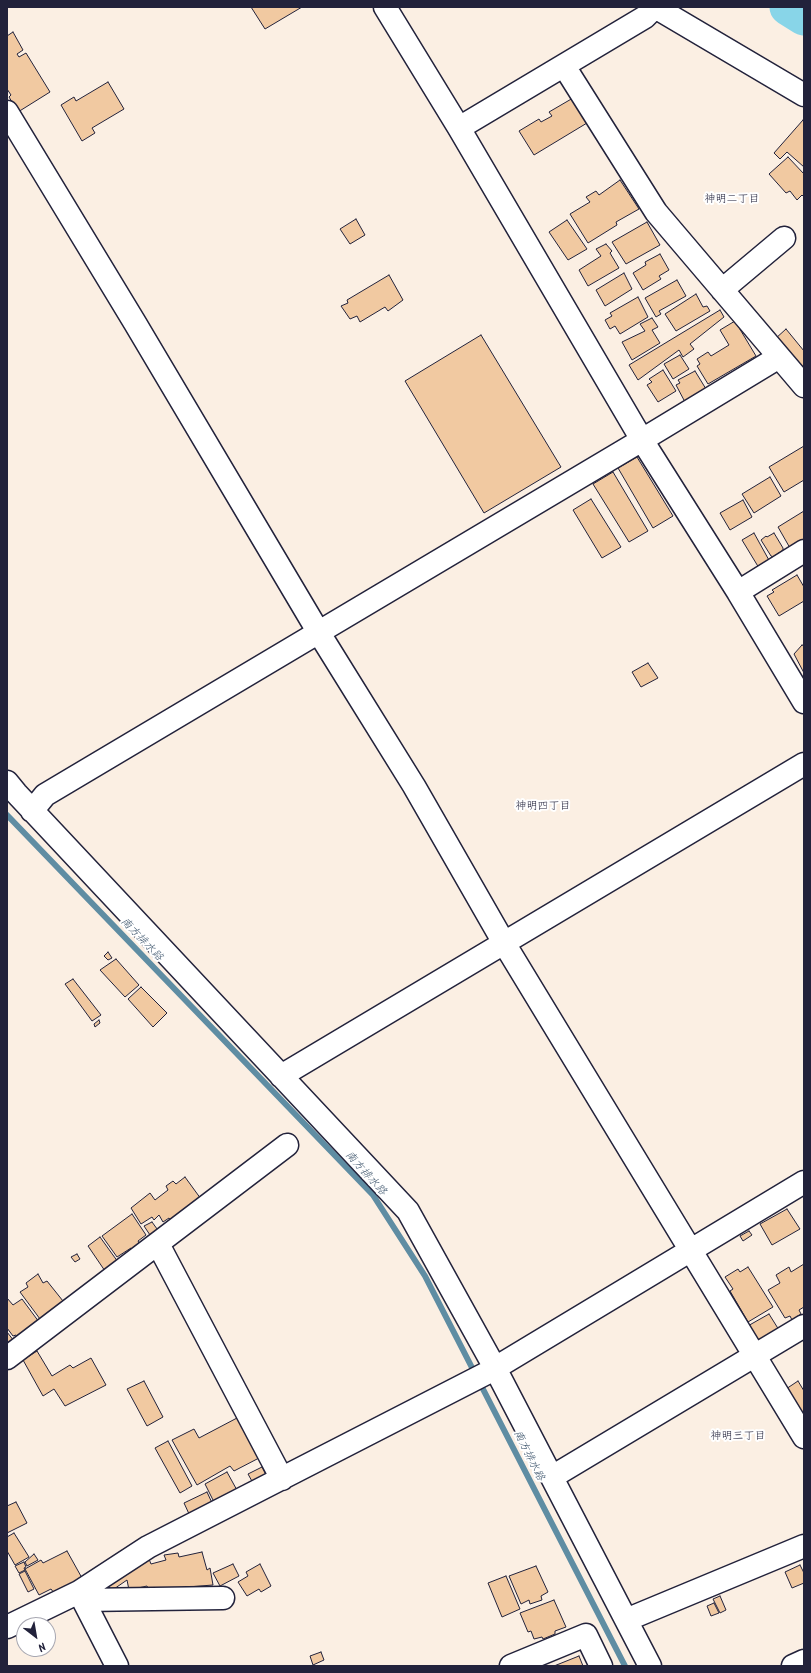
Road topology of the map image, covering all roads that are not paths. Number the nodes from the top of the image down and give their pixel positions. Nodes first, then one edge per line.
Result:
1 (385, 7) edge
2 (564, 66) junction
3 (804, 95) edge
4 (7, 112) edge
5 (459, 128) junction
6 (784, 238) dead end
7 (722, 290) junction
8 (779, 357) junction
9 (804, 386) edge
10 (642, 440) junction
11 (804, 551) edge
12 (738, 592) junction
13 (319, 633) junction
14 (801, 692) edge
15 (804, 764) edge
16 (7, 782) edge
17 (32, 811) junction
18 (504, 943) junction
19 (281, 1076) junction
20 (287, 1145) dead end
21 (804, 1182) edge
22 (158, 1244) junction
23 (691, 1249) junction
24 (804, 1326) edge
25 (755, 1355) junction
26 (7, 1358) edge
27 (491, 1371) junction
28 (804, 1437) edge
29 (552, 1477) junction
30 (282, 1479) junction
31 (804, 1546) edge
32 (81, 1596) junction
33 (223, 1598) dead end
34 (626, 1620) junction
35 (7, 1627) edge
36 (804, 1662) edge
37 (117, 1666) edge
38 (511, 1666) edge
39 (601, 1666) edge
40 (650, 1666) edge
41 (793, 1666) edge

1 - 5 main road
2 - 3 main road
2 - 5 main road
2 - 7 main road
4 - 13 main road
5 - 10 main road
6 - 7 main road
7 - 8 main road
8 - 9 main road
8 - 10 main road
10 - 12 main road
10 - 13 main road
11 - 12 main road
12 - 14 main road
13 - 17 main road
13 - 18 main road
15 - 18 main road
16 - 17 main road
17 - 19 main road
18 - 19 main road
18 - 23 main road
19 - 27 main road
20 - 22 main road
21 - 23 main road
22 - 26 main road
22 - 30 main road
23 - 25 main road
23 - 27 main road
24 - 25 main road
25 - 28 main road
25 - 29 main road
27 - 29 main road
27 - 30 main road
29 - 34 main road
30 - 32 main road
31 - 34 main road
32 - 33 main road
32 - 35 main road
32 - 37 main road
34 - 40 main road
36 - 41 main road
38 - 39 main road

